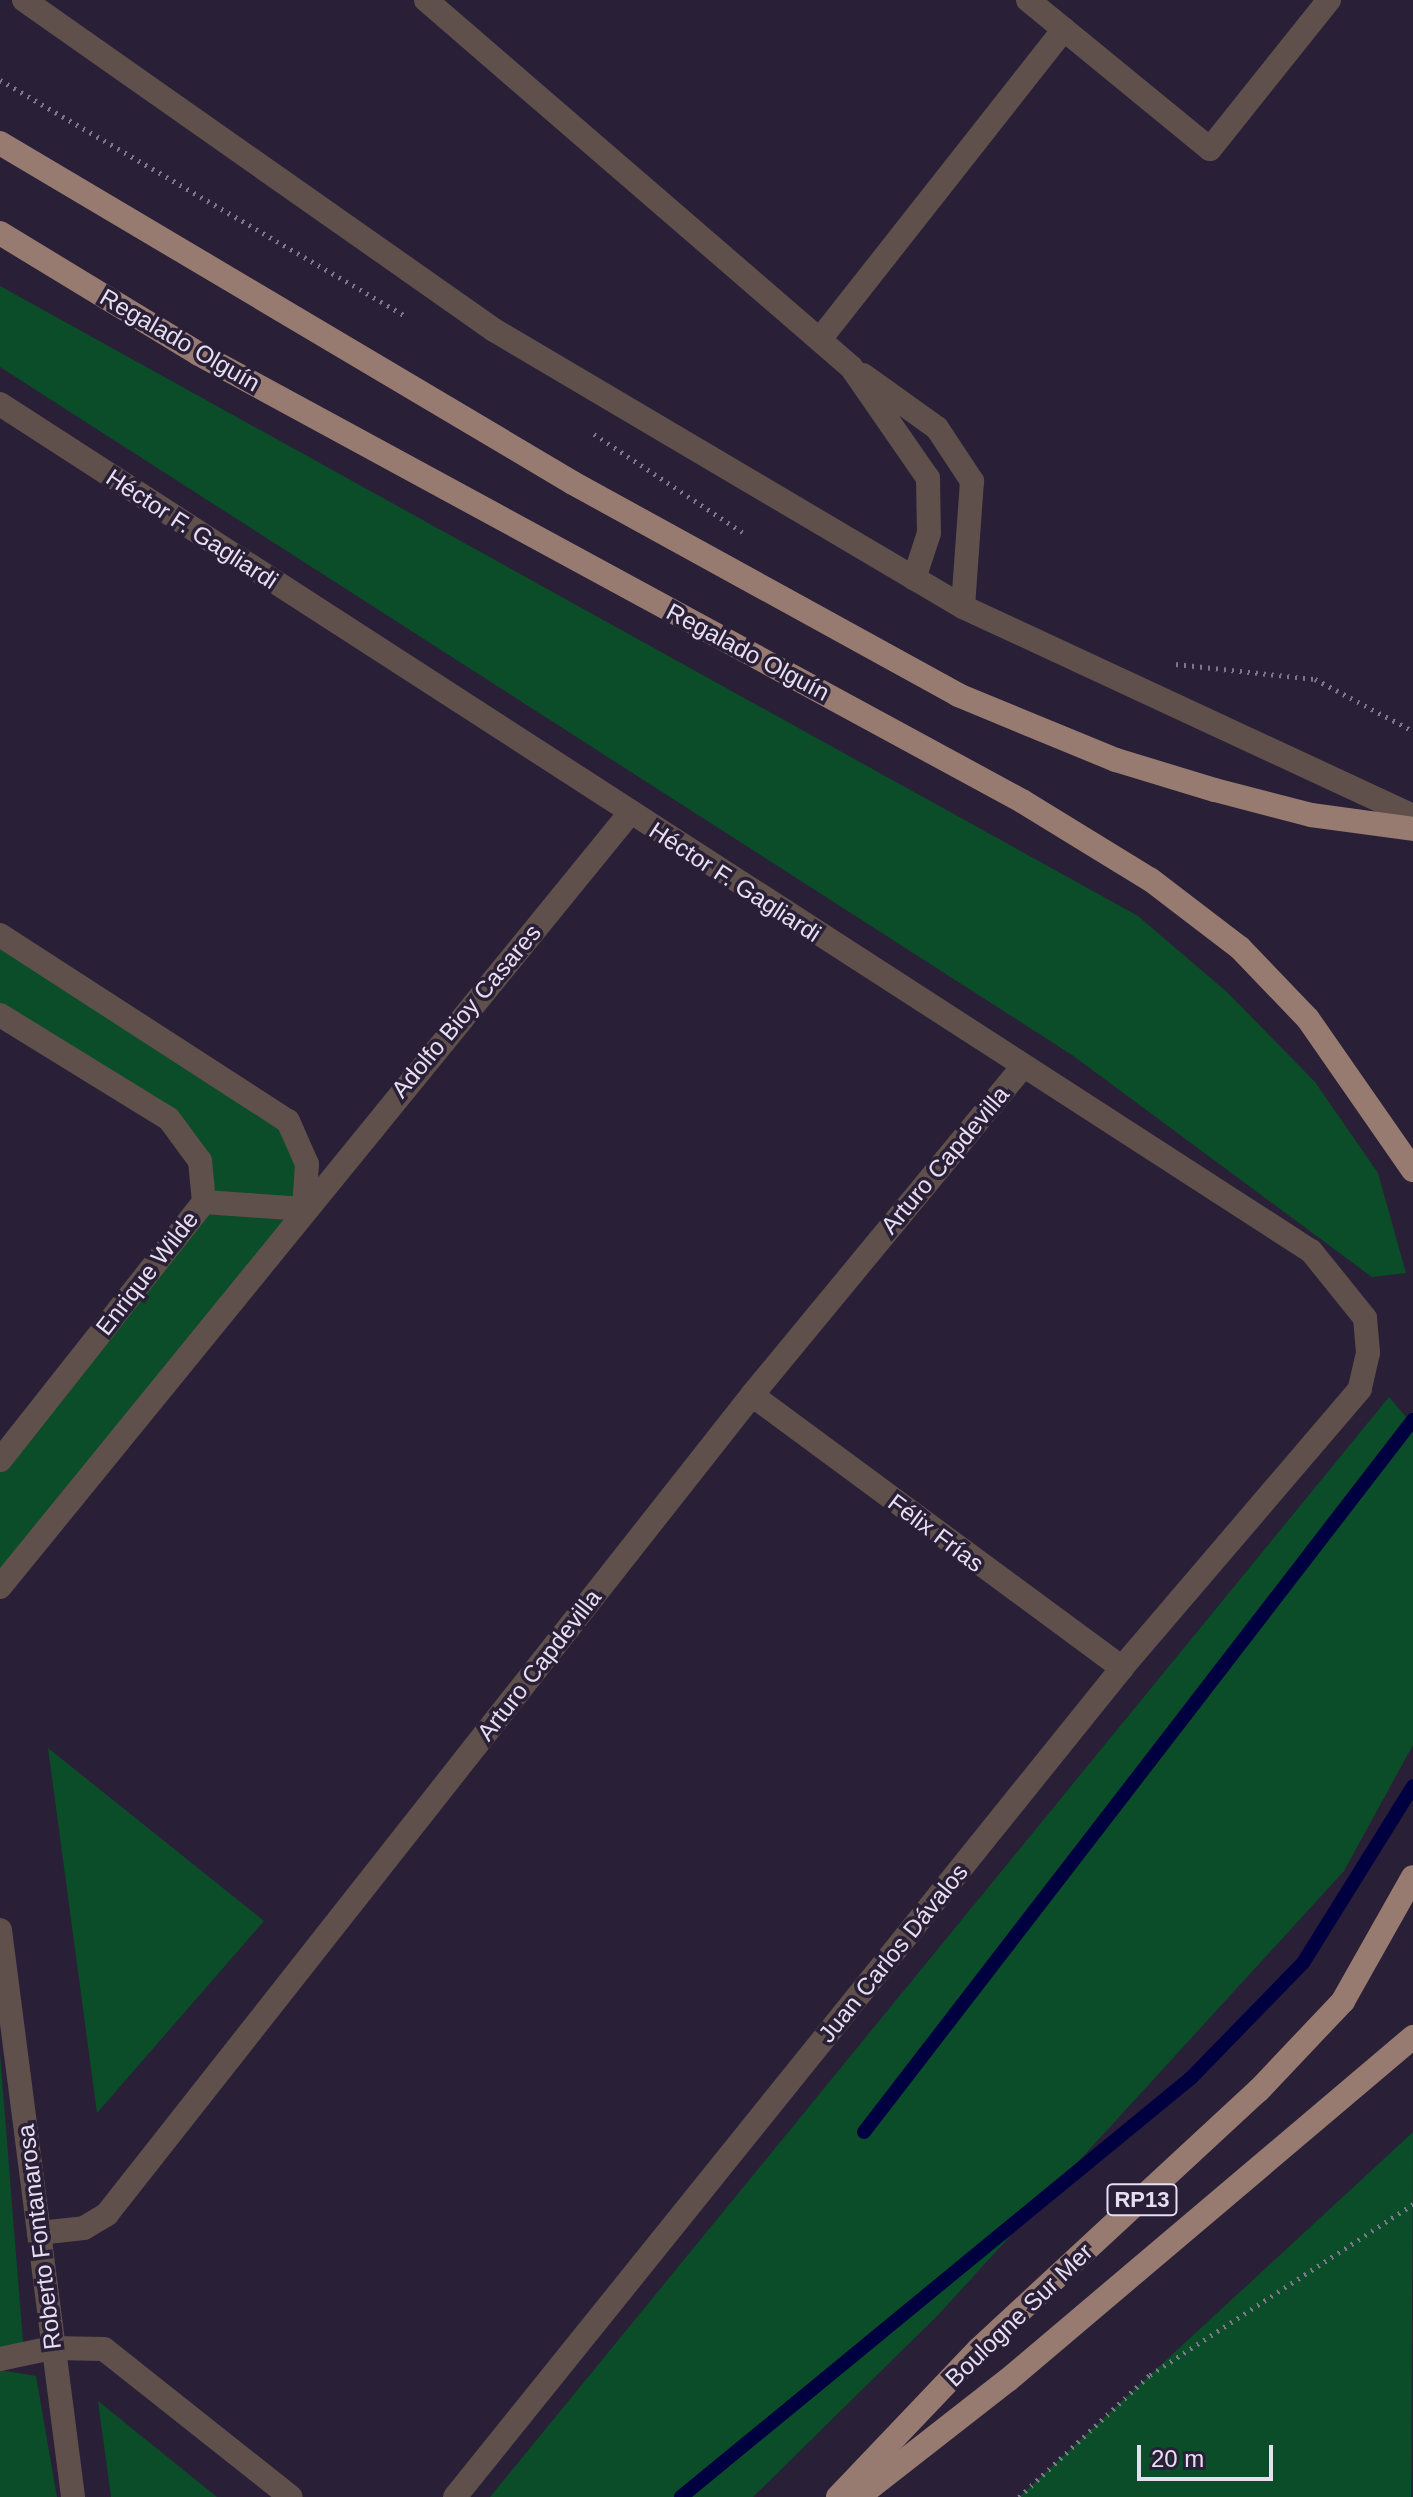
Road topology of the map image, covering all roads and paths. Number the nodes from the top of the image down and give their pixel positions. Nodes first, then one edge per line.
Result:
1 (24, 0) edge
2 (426, 0) edge
3 (1028, 0) edge
4 (1329, 0) edge
5 (1064, 29) junction
6 (0, 143) edge
7 (0, 233) edge
8 (821, 338) junction
9 (851, 367) junction
10 (0, 404) edge
11 (914, 579) junction
12 (963, 607) junction
13 (1265, 674) dead end
14 (1413, 731) edge
15 (629, 814) junction
16 (1413, 816) edge
17 (1413, 829) edge
18 (0, 935) edge
19 (0, 1015) edge
20 (1023, 1066) junction
21 (1413, 1170) edge
22 (204, 1202) junction
23 (304, 1209) junction
24 (752, 1395) junction
25 (1338, 1416) joint
26 (0, 1460) edge
27 (0, 1587) edge
28 (1122, 1668) junction
29 (1413, 1877) edge
30 (0, 1930) edge
31 (1413, 2037) edge
32 (1413, 2204) edge
33 (39, 2233) junction
34 (52, 2348) junction
35 (0, 2359) edge
36 (73, 2497) edge
37 (291, 2497) edge
38 (455, 2497) edge
39 (838, 2497) edge
40 (858, 2497) edge
41 (1019, 2497) edge

1 - 11 street
2 - 8 street
3 - 5 street
4 - 5 street
5 - 8 street
6 - 17 main road
7 - 21 main road, Regalado Olguín
8 - 9 street
9 - 11 street
9 - 12 street
10 - 15 street, Héctor F. Gagliardi
11 - 12 street
12 - 16 street
13 - 14 path
15 - 20 street, Héctor F. Gagliardi
15 - 23 street, Adolfo Bioy Casares
18 - 23 street
19 - 22 street, Enrique Wilde
20 - 24 street, Arturo Capdevilla
20 - 25 street, Héctor F. Gagliardi
22 - 23 street
22 - 26 street, Enrique Wilde
23 - 27 street, Adolfo Bioy Casares
24 - 28 street, Félix Frías
24 - 33 street, Arturo Capdevilla
25 - 28 street, Juan Carlos Dávalos
28 - 38 street, Juan Carlos Dávalos
29 - 39 main road, Boulogne Sur Mer / RP13
30 - 33 street, Roberto Fontanarosa
31 - 40 main road, Boulogne Sur Mer / RP13
32 - 41 path
33 - 34 street, Roberto Fontanarosa
34 - 35 street
34 - 36 street, Roberto Fontanarosa
34 - 37 street

